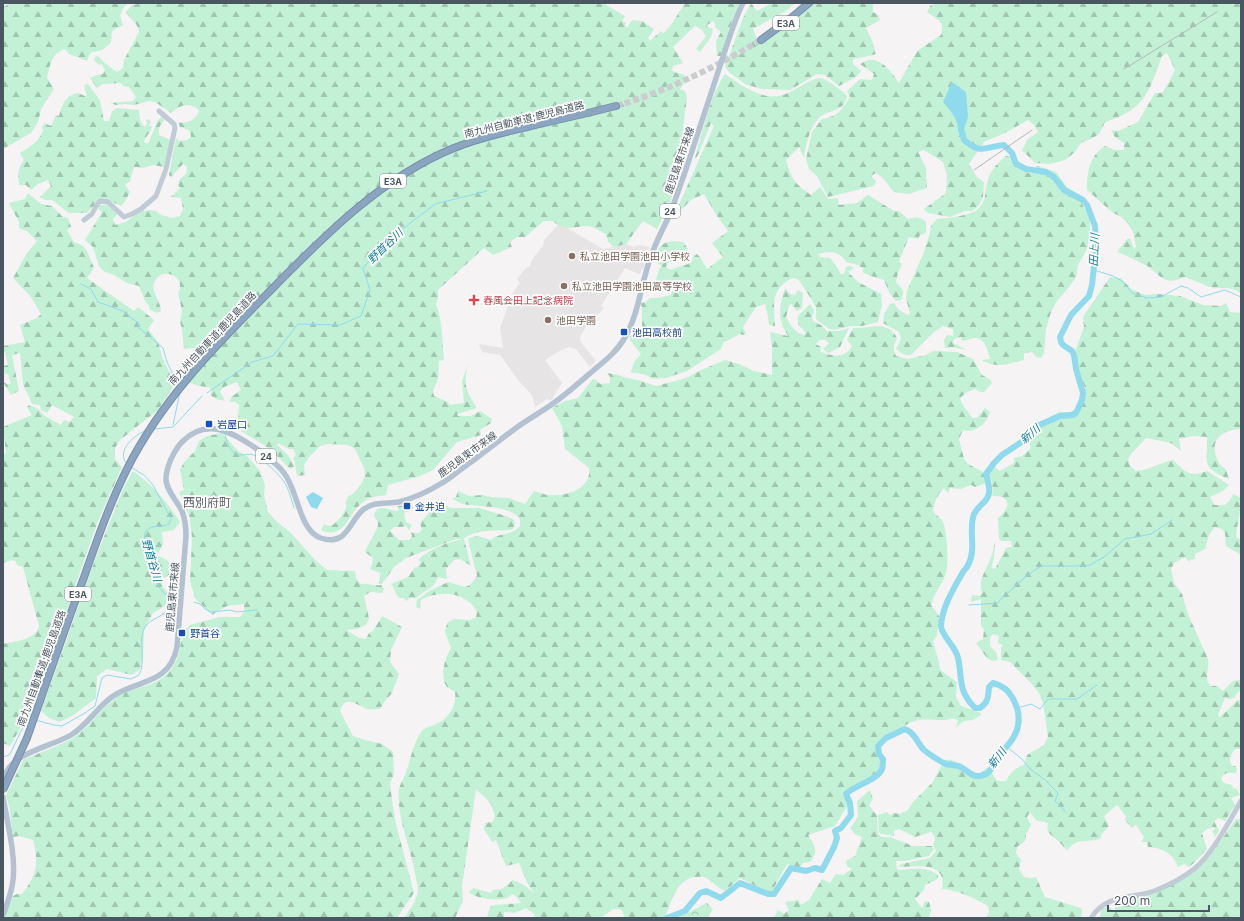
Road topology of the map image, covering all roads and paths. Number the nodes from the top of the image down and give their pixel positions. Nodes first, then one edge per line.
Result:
1 (743, 3) edge
2 (809, 3) edge
3 (761, 40) tunnel mouth
4 (616, 106) tunnel mouth
5 (159, 111) dead end
6 (84, 220) dead end
7 (3, 780) edge
8 (3, 790) edge
9 (3, 797) edge
10 (1241, 801) edge
11 (3, 915) edge
12 (1091, 918) edge

1 - 7 main road, 鹿児島東市来線 / 24
2 - 3 highway, E3A
4 - 8 highway, 南九州自動車道;鹿児島道路 / E3A, bridge
5 - 6 street
9 - 11 main road
10 - 12 street

